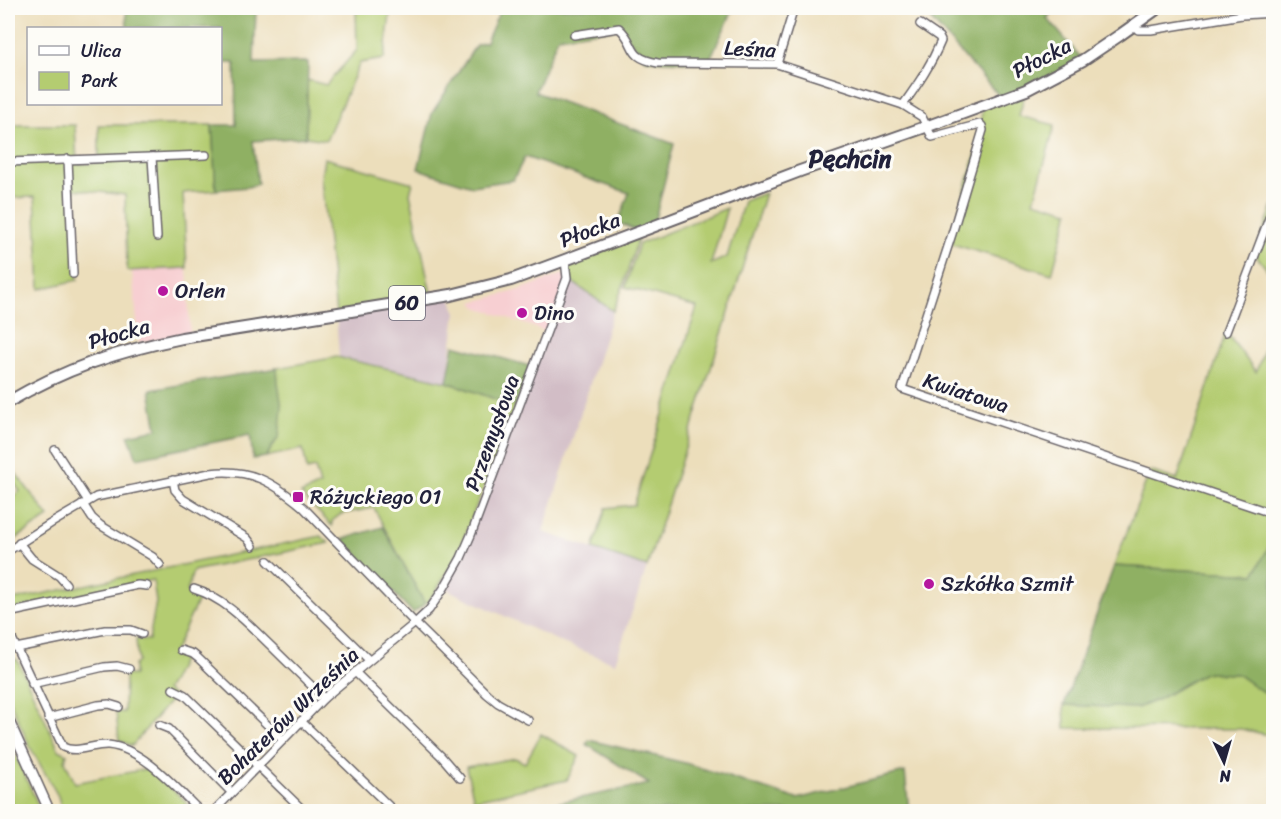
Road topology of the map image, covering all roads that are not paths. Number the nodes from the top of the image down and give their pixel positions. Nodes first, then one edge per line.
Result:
1 (794, 8) edge
2 (1158, 8) edge
3 (1274, 13) edge
4 (920, 24) dead end
5 (1134, 26) junction
6 (574, 35) dead end
7 (777, 64) junction
8 (903, 105) junction
9 (927, 127) junction
10 (206, 155) dead end
11 (152, 157) junction
12 (68, 159) junction
13 (8, 162) edge
14 (1274, 205) edge
15 (157, 237) dead end
16 (565, 260) junction
17 (73, 274) dead end
18 (1226, 332) dead end
19 (8, 402) edge
20 (55, 450) dead end
21 (173, 480) junction
22 (86, 502) junction
23 (1274, 514) edge
24 (19, 543) junction
25 (253, 546) dead end
26 (8, 551) edge
27 (268, 561) dead end
28 (160, 564) dead end
29 (66, 584) dead end
30 (147, 586) dead end
31 (194, 589) dead end
32 (8, 613) edge
33 (415, 623) junction
34 (142, 634) dead end
35 (9, 635) edge
36 (16, 648) junction
37 (182, 650) dead end
38 (369, 660) junction
39 (129, 669) dead end
40 (355, 672) junction
41 (32, 684) junction
42 (173, 689) dead end
43 (324, 698) junction
44 (119, 707) dead end
45 (48, 717) junction
46 (8, 720) edge
47 (528, 720) dead end
48 (301, 721) junction
49 (159, 725) dead end
50 (283, 740) junction
51 (258, 765) junction
52 (460, 777) dead end
53 (231, 792) junction
54 (214, 811) edge
55 (50, 812) edge
56 (201, 812) edge
57 (305, 812) edge
58 (393, 812) edge

1 - 7 street
2 - 5 main road, Płocka / 60
3 - 5 street
4 - 8 street
5 - 9 main road, Płocka / 60
6 - 7 street, Leśna
7 - 8 street, Leśna
8 - 9 street, Leśna
9 - 16 main road, Płocka / 60
9 - 23 street, Kwiatowa
10 - 11 street
11 - 12 street
11 - 15 street
12 - 13 street
12 - 17 street
14 - 18 street
16 - 19 main road, Płocka / 60
16 - 33 street, Przemysłowa
20 - 22 street
21 - 22 street
21 - 25 street
21 - 33 street
22 - 24 street
22 - 28 street
24 - 26 street
24 - 29 street
27 - 38 street
30 - 32 street
31 - 43 street
33 - 38 street, Bohaterów Września
33 - 47 street
34 - 36 street
35 - 36 street
36 - 41 street
37 - 50 street
38 - 40 street, Bohaterów Września
39 - 41 street
40 - 43 street, Bohaterów Września
40 - 52 street
41 - 45 street
42 - 51 street
43 - 48 street, Bohaterów Września
44 - 45 street
45 - 56 street
46 - 55 main road
48 - 50 street, Bohaterów Września
48 - 58 street
49 - 53 street
50 - 51 street, Bohaterów Września
51 - 53 street, Bohaterów Września
51 - 57 street
53 - 54 street, Bohaterów Września

